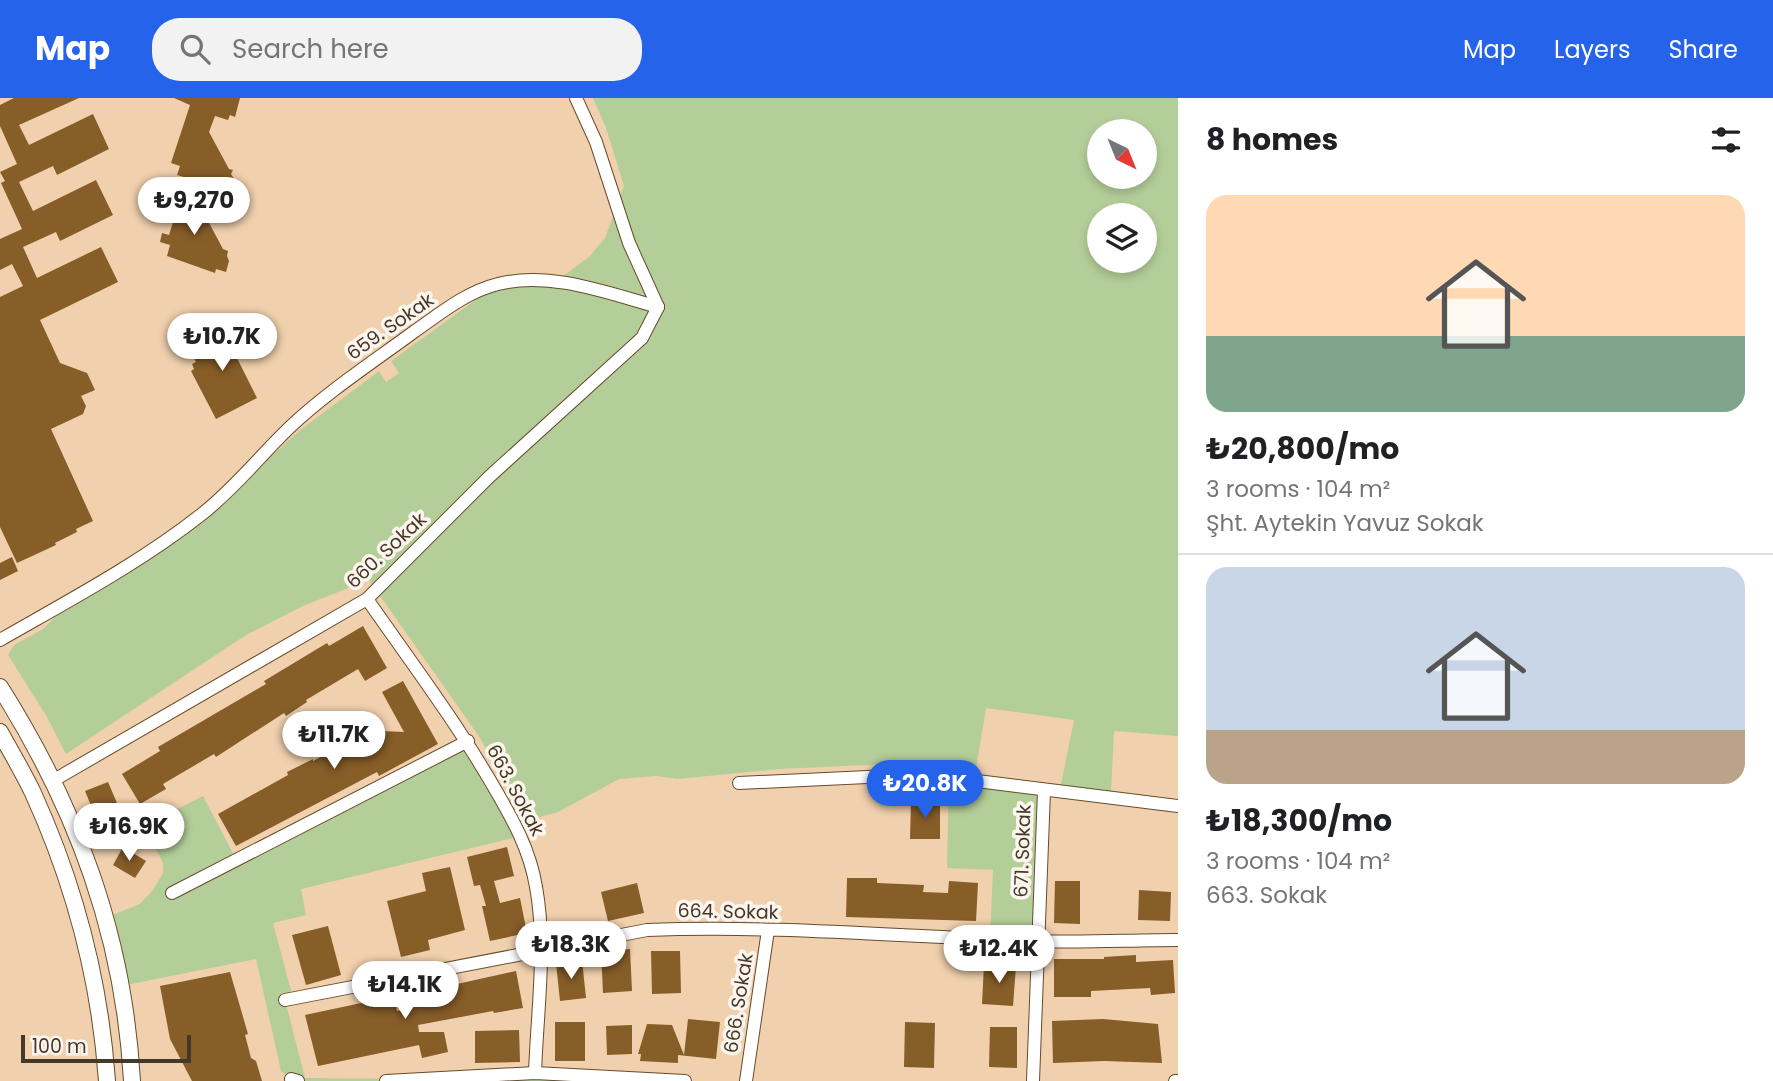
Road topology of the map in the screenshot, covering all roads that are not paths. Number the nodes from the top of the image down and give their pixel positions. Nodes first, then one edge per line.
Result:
1 (576, 98) edge
2 (659, 307) junction
3 (367, 599) junction
4 (0, 640) edge
5 (0, 687) edge
6 (0, 732) edge
7 (468, 741) junction
8 (54, 780) junction
9 (739, 783) dead end
10 (1044, 791) junction
11 (1178, 806) edge
12 (172, 893) dead end
13 (768, 930) junction
14 (1178, 940) edge
15 (1038, 941) junction
16 (540, 951) junction
17 (285, 1000) dead end
18 (535, 1073) junction
19 (132, 1074) edge
20 (107, 1081) edge
21 (143, 1081) edge
22 (386, 1081) edge
23 (685, 1081) edge
24 (746, 1081) edge
25 (1033, 1081) edge

1 - 2 street
2 - 3 street, 660. Sokak
2 - 4 street, 659. Sokak
3 - 7 street, 663. Sokak
3 - 8 street, 660. Sokak
5 - 8 main road
6 - 20 main road
7 - 12 street
7 - 16 street, 663. Sokak
8 - 19 main road
9 - 10 street
10 - 11 street
10 - 15 street, 671. Sokak
13 - 15 street, 664. Sokak
13 - 16 street, 664. Sokak
13 - 24 street, 666. Sokak
14 - 15 street, 664. Sokak
15 - 25 street, 671. Sokak
16 - 17 street, 664. Sokak
16 - 18 street, 663. Sokak
18 - 22 street
18 - 23 street
19 - 21 main road

